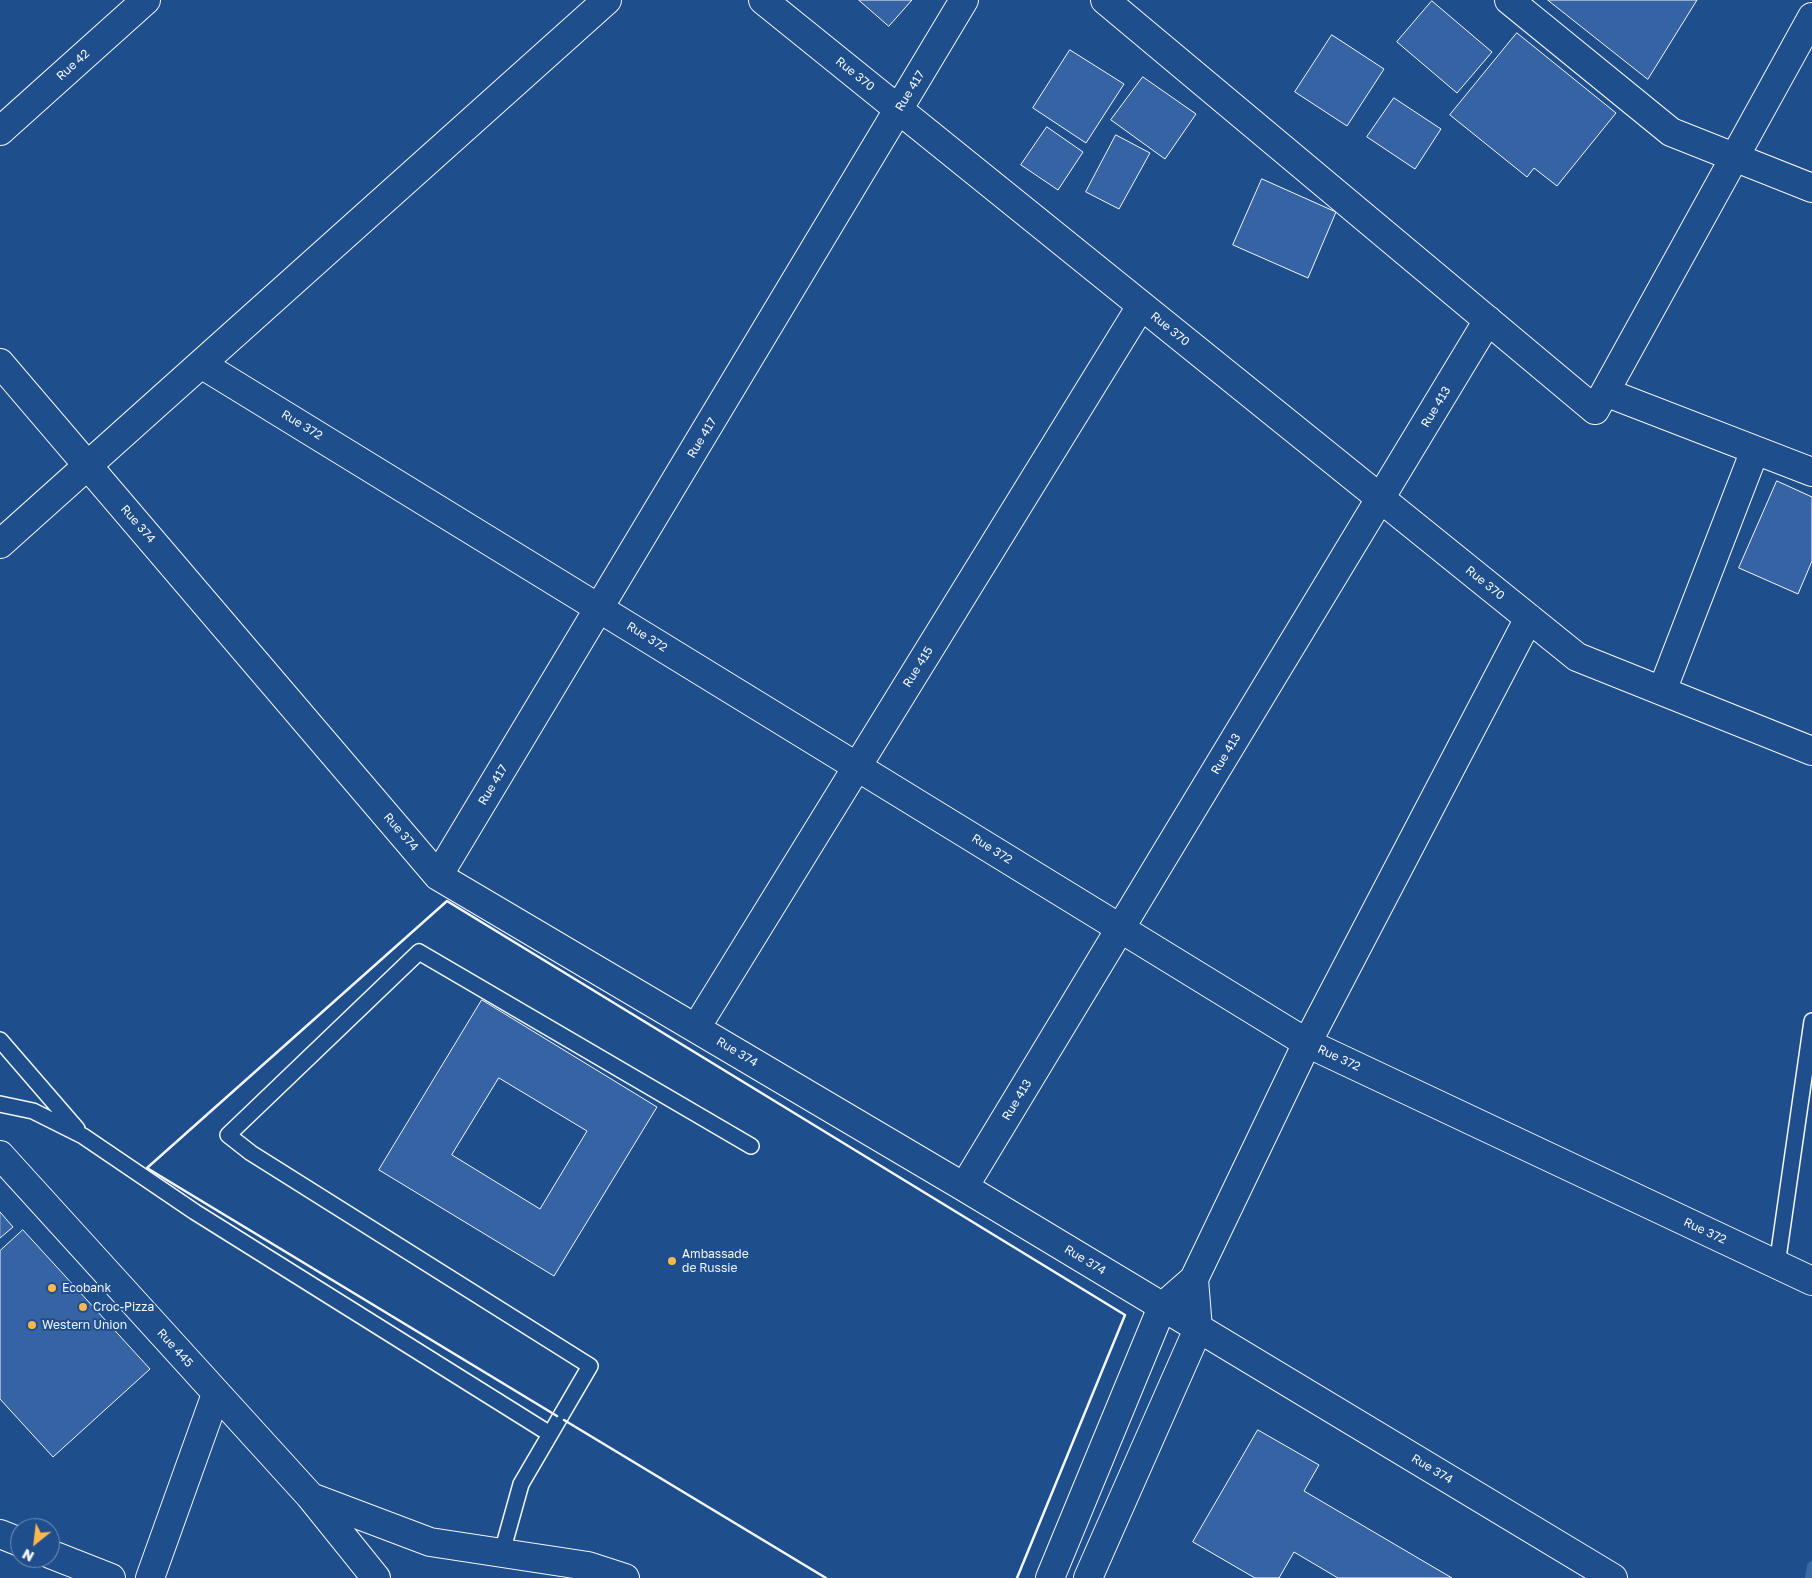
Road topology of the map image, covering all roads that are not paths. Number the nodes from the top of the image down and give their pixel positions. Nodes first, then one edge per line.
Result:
1 (146, 0) edge
2 (607, 0) edge
3 (763, 0) edge
4 (964, 0) edge
5 (1105, 0) edge
6 (1509, 0) edge
7 (1812, 18) edge
8 (899, 110) junction
9 (0, 131) edge
10 (1735, 157) junction
11 (1812, 188) edge
12 (1141, 306) junction
13 (1488, 320) junction
14 (0, 363) edge
15 (201, 364) junction
16 (1605, 392) junction
17 (1755, 450) junction
18 (88, 465) junction
19 (1812, 472) edge
20 (1381, 499) junction
21 (0, 544) edge
22 (601, 608) junction
23 (1529, 618) junction
24 (1662, 691) junction
25 (1812, 751) edge
26 (857, 766) junction
27 (438, 876) junction
28 (1121, 928) junction
29 (1812, 1021) edge
30 (696, 1028) junction
31 (0, 1040) edge
32 (1307, 1043) junction
33 (0, 1104) edge
34 (83, 1136) junction
35 (751, 1146) dead end
36 (0, 1155) edge
37 (964, 1187) junction
38 (1777, 1265) junction
39 (1194, 1279) junction
40 (1812, 1281) edge
41 (1162, 1307) junction
42 (1198, 1329) junction
43 (216, 1394) junction
44 (550, 1434) junction
45 (310, 1496) junction
46 (502, 1552) junction
47 (60, 1558) edge
48 (578, 1572) edge
49 (111, 1578) edge
50 (150, 1578) edge
51 (376, 1578) edge
52 (625, 1578) edge
53 (1050, 1578) edge
54 (1088, 1578) edge
55 (1613, 1578) edge

1 - 9 street, Rue 42
2 - 15 street
3 - 8 street, Rue 370
4 - 8 street, Rue 417
5 - 13 street
6 - 10 street
7 - 10 street
8 - 12 street, Rue 370
8 - 22 street, Rue 417
10 - 11 street
10 - 16 street
12 - 20 street, Rue 370
12 - 26 street, Rue 415
13 - 16 street
13 - 20 street, Rue 413
14 - 18 street, Rue 374
15 - 18 street
15 - 22 street, Rue 372
16 - 17 street
17 - 19 street
17 - 24 street
18 - 21 street
18 - 27 street, Rue 374
20 - 23 street, Rue 370
20 - 28 street, Rue 413
22 - 26 street, Rue 372
22 - 27 street, Rue 417
23 - 24 street, Rue 370
23 - 32 street
24 - 25 street, Rue 370
26 - 28 street, Rue 372
26 - 30 street, Rue 415
27 - 30 street, Rue 374
28 - 32 street, Rue 372
28 - 37 street, Rue 413
29 - 38 lane
30 - 37 street, Rue 374
31 - 34 lane
32 - 38 street, Rue 372
32 - 39 street
33 - 34 lane
34 - 44 lane
35 - 44 lane
36 - 43 street, Rue 445
37 - 41 street, Rue 374
38 - 40 street, Rue 372
39 - 41 street
39 - 42 street
41 - 42 street, Rue 374
41 - 53 street
42 - 54 street
42 - 55 street, Rue 374
43 - 45 street, Rue 445
43 - 50 street
44 - 46 lane
45 - 46 street
45 - 51 street, Rue 445
46 - 48 street
47 - 49 street
48 - 52 street

